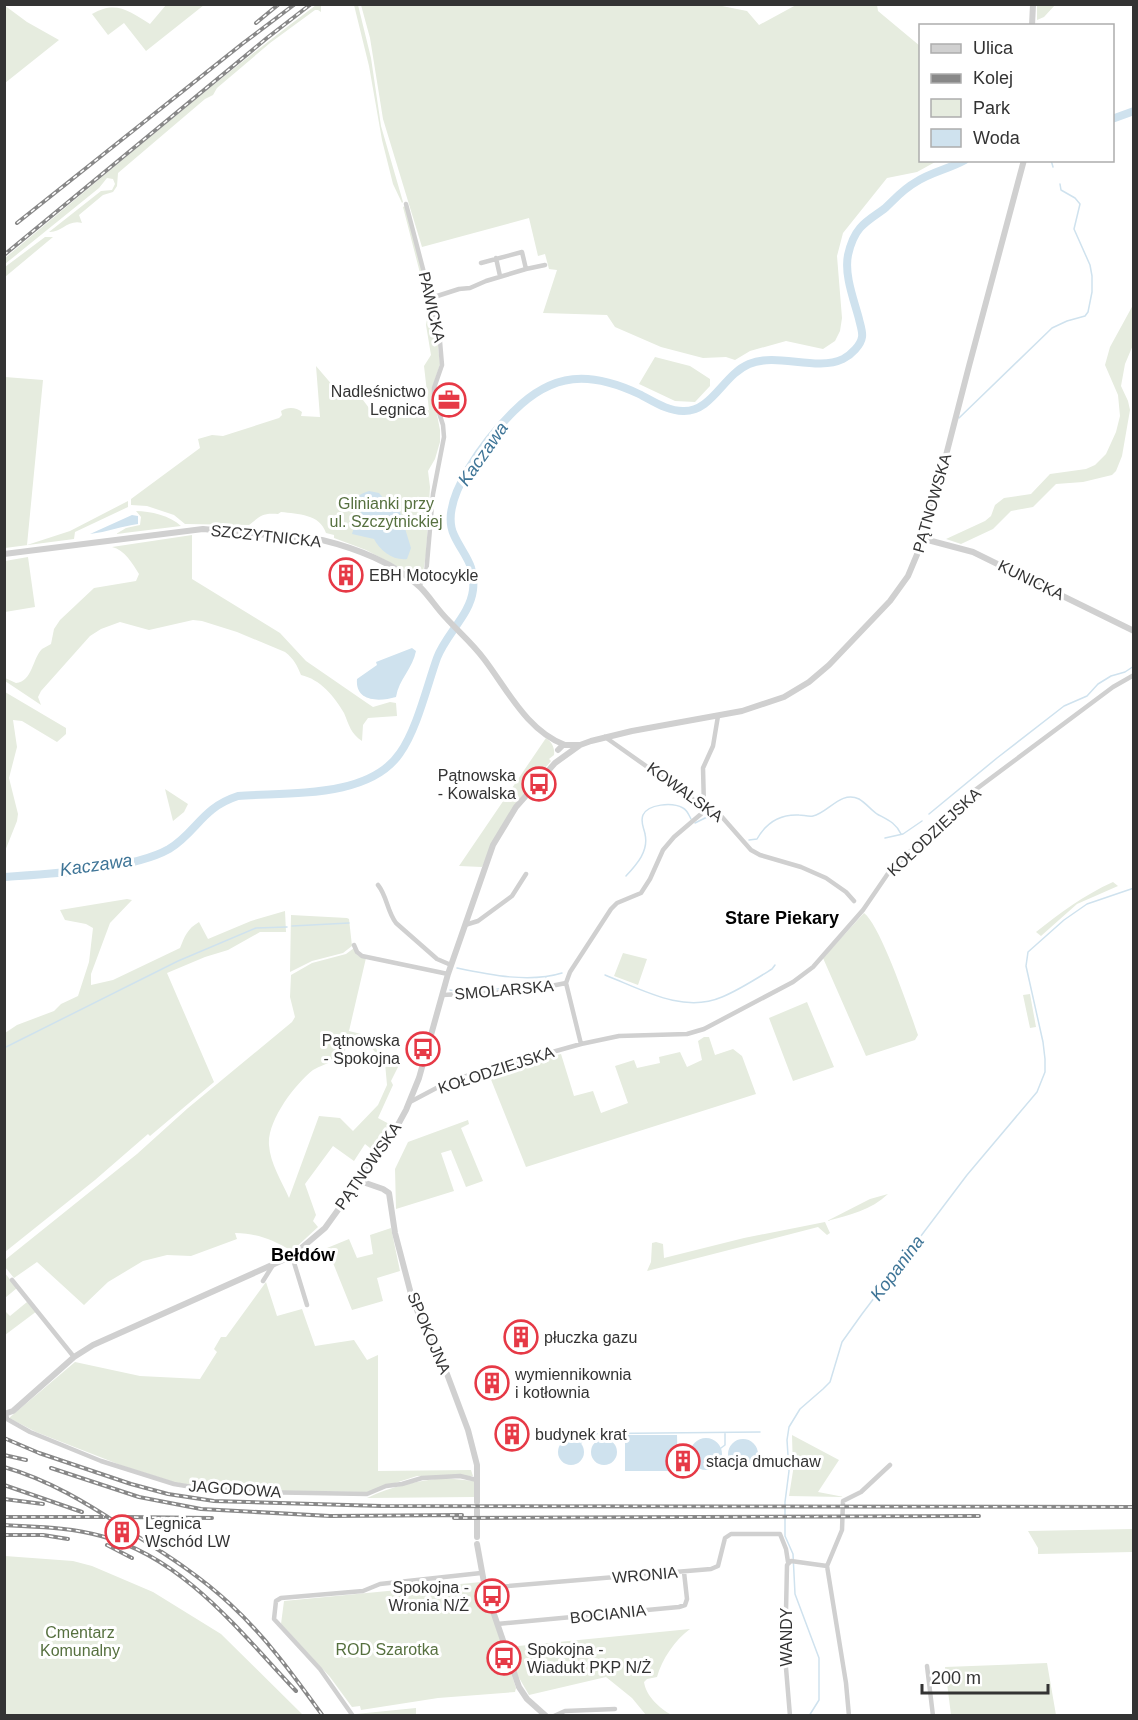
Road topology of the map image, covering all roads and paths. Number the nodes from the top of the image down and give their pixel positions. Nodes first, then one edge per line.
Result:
1 (1033, 4) edge
2 (1032, 24) edge
3 (1023, 162) edge
4 (406, 204) dead end
5 (496, 258) junction
6 (481, 263) dead end
7 (545, 265) dead end
8 (526, 269) junction
9 (500, 276) junction
10 (431, 298) junction
11 (924, 539) junction
12 (4, 554) edge
13 (419, 586) junction
14 (1134, 630) edge
15 (1134, 675) edge
16 (718, 716) junction
17 (605, 737) junction
18 (555, 741) junction
19 (566, 745) junction
20 (580, 745) junction
21 (558, 750) junction
22 (567, 754) junction
23 (555, 763) junction
24 (704, 807) junction
25 (526, 874) dead end
26 (378, 885) dead end
27 (854, 901) dead end
28 (465, 925) junction
29 (354, 945) dead end
30 (451, 965) junction
31 (448, 974) junction
32 (566, 983) junction
33 (442, 995) junction
34 (581, 1044) junction
35 (410, 1102) junction
36 (360, 1181) junction
37 (292, 1256) junction
38 (273, 1265) junction
39 (12, 1280) dead end
40 (263, 1281) dead end
41 (307, 1305) dead end
42 (74, 1357) junction
43 (5, 1414) edge
44 (890, 1465) dead end
45 (477, 1480) junction
46 (477, 1502) dead end
47 (477, 1510) dead end
48 (780, 1534) joint
49 (789, 1562) junction
50 (827, 1566) junction
51 (684, 1572) junction
52 (481, 1573) junction
53 (485, 1588) junction
54 (497, 1624) junction
55 (927, 1666) dead end
56 (615, 1709) dead end
57 (353, 1716) edge
58 (546, 1716) edge
59 (554, 1716) edge
60 (790, 1716) edge
61 (849, 1716) edge
62 (933, 1716) edge

1 - 2 street
3 - 11 street, PĄTNOWSKA
4 - 10 street, PAWICKA
5 - 6 street
5 - 8 street
5 - 9 street
7 - 8 street
8 - 9 street
9 - 10 street
10 - 13 street, PAWICKA
11 - 14 street, KUNICKA
11 - 16 street, PĄTNOWSKA
12 - 13 street, SZCZYTNICKA
13 - 18 street, SZCZYTNICKA
15 - 34 street, KOŁODZIEJSKA
16 - 17 street, PĄTNOWSKA
16 - 24 street
17 - 20 street, PĄTNOWSKA
17 - 24 street, KOWALSKA
18 - 19 street, SZCZYTNICKA
18 - 21 street
19 - 20 street, PĄTNOWSKA
19 - 21 street
19 - 22 street
20 - 22 street, PĄTNOWSKA
21 - 22 street
21 - 23 street, PĄTNOWSKA
22 - 23 street, PĄTNOWSKA
23 - 28 street, PĄTNOWSKA
24 - 27 street, KOWALSKA
24 - 32 street
25 - 28 street
26 - 30 street
28 - 30 street, PĄTNOWSKA
29 - 31 street
30 - 31 street, PĄTNOWSKA
31 - 33 street, PĄTNOWSKA
32 - 33 street, SMOLARSKA
32 - 34 street
33 - 35 street, PĄTNOWSKA
34 - 35 street, KOŁODZIEJSKA
35 - 36 street, PĄTNOWSKA
36 - 37 street, PĄTNOWSKA
36 - 45 street, SPOKOJNA
37 - 38 street, PĄTNOWSKA
37 - 41 street
38 - 40 street
38 - 42 street, PĄTNOWSKA
39 - 42 street
42 - 43 street, PĄTNOWSKA
43 - 45 street, JAGODOWA
44 - 50 street
45 - 46 street, SPOKOJNA
47 - 52 street
48 - 49 street, WANDY
48 - 51 street, WRONIA
49 - 50 street
49 - 60 street, WANDY
50 - 61 street
51 - 53 street, WRONIA
51 - 54 street, BOCIANIA
52 - 53 street
52 - 57 street
53 - 54 street
54 - 58 street
55 - 62 street
56 - 59 street

